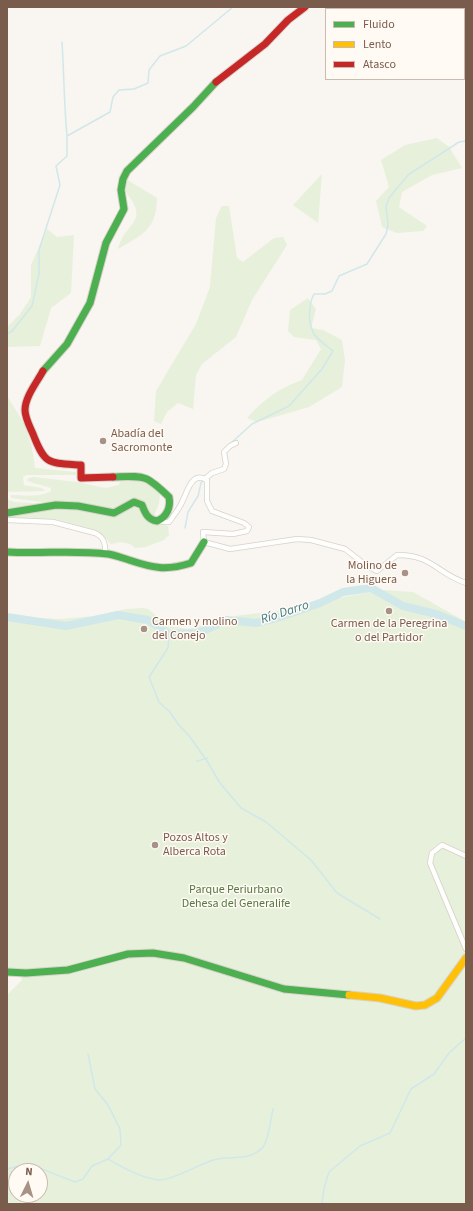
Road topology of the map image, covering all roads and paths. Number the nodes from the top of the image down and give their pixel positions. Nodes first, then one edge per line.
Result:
1 (305, 7) edge
2 (236, 443) dead end
3 (206, 478) junction
4 (7, 513) edge
5 (158, 519) junction
6 (7, 520) edge
7 (204, 542) junction
8 (7, 552) edge
9 (104, 554) junction
10 (466, 583) edge
11 (466, 856) edge
12 (466, 949) edge
13 (466, 958) edge
14 (7, 972) edge

1 - 5 street
2 - 3 street
3 - 5 street
3 - 7 street
4 - 5 street
6 - 9 street
7 - 9 street
7 - 10 street
8 - 9 street
11 - 12 street
13 - 14 street

